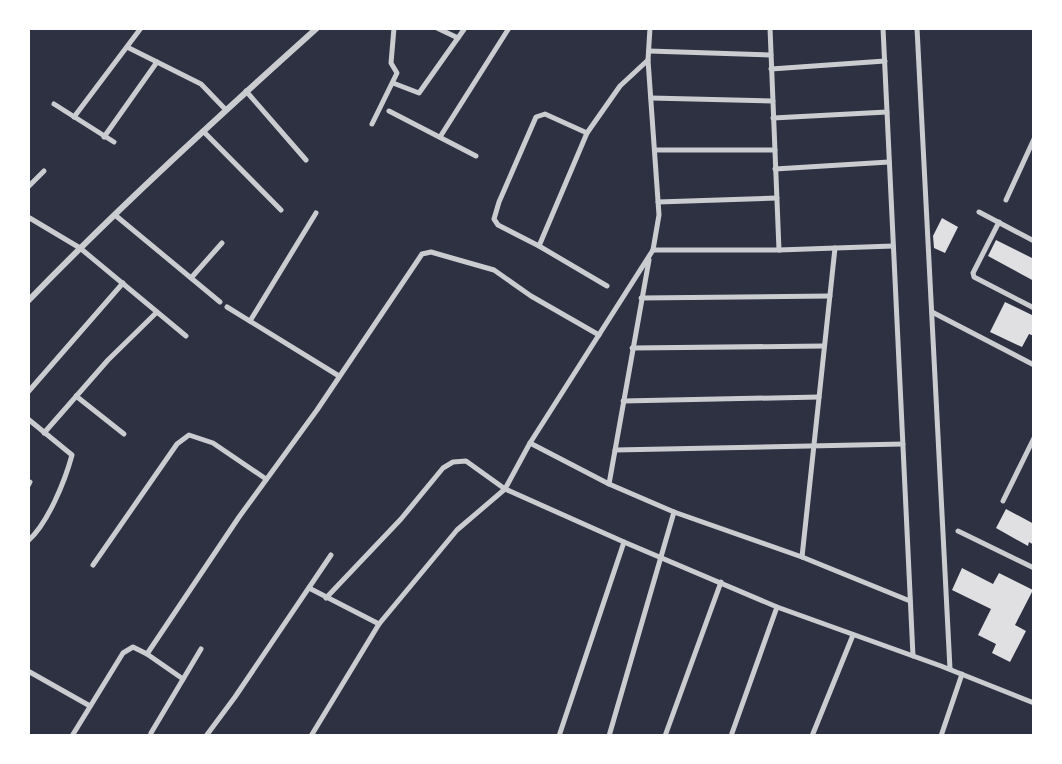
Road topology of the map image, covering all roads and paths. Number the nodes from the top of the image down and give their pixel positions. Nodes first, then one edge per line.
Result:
1 (141, 28) edge
2 (317, 28) edge
3 (394, 28) edge
4 (437, 28) edge
5 (465, 28) edge
6 (509, 28) edge
7 (770, 28) edge
8 (883, 28) edge
9 (917, 28) edge
10 (648, 29) edge
11 (458, 38) junction
12 (127, 47) junction
13 (649, 51) junction
14 (771, 55) junction
15 (648, 60) junction
16 (885, 61) junction
17 (157, 62) junction
18 (771, 69) junction
19 (393, 83) junction
20 (246, 92) junction
21 (651, 98) junction
22 (773, 101) junction
23 (54, 104) dead end
24 (226, 110) junction
25 (389, 111) dead end
26 (887, 113) junction
27 (74, 117) junction
28 (773, 118) junction
29 (372, 124) dead end
30 (204, 131) junction
31 (587, 132) junction
32 (104, 136) junction
33 (440, 137) junction
34 (1034, 139) edge
35 (114, 142) dead end
36 (655, 150) junction
37 (775, 150) junction
38 (476, 156) dead end
39 (306, 160) dead end
40 (889, 162) junction
41 (775, 169) junction
42 (44, 171) dead end
43 (28, 187) edge
44 (776, 198) junction
45 (1006, 200) dead end
46 (658, 202) junction
47 (281, 211) dead end
48 (979, 212) dead end
49 (316, 213) dead end
50 (115, 215) junction
51 (28, 216) edge
52 (999, 222) junction
53 (1034, 241) edge
54 (222, 243) dead end
55 (539, 246) junction
56 (893, 246) junction
57 (80, 248) junction
58 (835, 248) junction
59 (779, 250) junction
60 (652, 252) junction
61 (191, 278) junction
62 (123, 283) junction
63 (607, 286) dead end
64 (830, 296) junction
65 (640, 298) junction
66 (28, 301) edge
67 (220, 302) dead end
68 (227, 307) dead end
69 (1034, 308) edge
70 (157, 312) junction
71 (932, 312) junction
72 (250, 321) junction
73 (186, 335) dead end
74 (599, 335) junction
75 (824, 346) junction
76 (632, 348) junction
77 (1034, 365) edge
78 (339, 376) junction
79 (28, 392) edge
80 (76, 396) junction
81 (819, 397) junction
82 (623, 401) junction
83 (28, 419) edge
84 (44, 433) junction
85 (124, 434) dead end
86 (1034, 438) edge
87 (530, 443) junction
88 (903, 444) junction
89 (814, 445) junction
90 (615, 450) junction
91 (266, 479) junction
92 (609, 484) junction
93 (505, 489) junction
94 (1003, 501) dead end
95 (674, 512) junction
96 (958, 530) dead end
97 (28, 541) edge
98 (624, 542) junction
99 (331, 555) dead end
100 (662, 556) junction
101 (802, 557) junction
102 (93, 565) dead end
103 (1034, 568) edge
104 (721, 582) junction
105 (309, 588) junction
106 (326, 598) junction
107 (910, 601) junction
108 (777, 607) junction
109 (379, 625) junction
110 (853, 635) junction
111 (201, 649) dead end
112 (147, 654) junction
113 (913, 656) junction
114 (950, 669) junction
115 (28, 671) edge
116 (962, 674) junction
117 (183, 680) junction
118 (1034, 703) edge
119 (90, 706) junction
120 (151, 733) dead end
121 (72, 736) edge
122 (206, 736) edge
123 (311, 736) edge
124 (559, 736) edge
125 (609, 736) edge
126 (665, 736) edge
127 (731, 736) edge
128 (812, 736) edge
129 (941, 736) edge

1 - 12 street
2 - 20 street
3 - 19 street
4 - 11 street
5 - 11 street
6 - 33 street
7 - 14 street
8 - 16 street
9 - 71 street
10 - 13 street
11 - 19 street
12 - 17 street
12 - 27 street
13 - 14 street
13 - 15 street
14 - 18 street
15 - 21 street
15 - 31 street
16 - 18 street
16 - 26 street
17 - 24 street
17 - 32 street
18 - 22 street
19 - 29 street
20 - 24 street
20 - 39 street
21 - 22 street
21 - 36 street
22 - 28 street
23 - 27 street
24 - 30 street
25 - 33 street
26 - 28 street
26 - 40 street
27 - 32 street
28 - 37 street
30 - 47 street
30 - 50 street
31 - 55 street
31 - 55 street
32 - 35 street
33 - 38 street
34 - 45 street
36 - 37 street
36 - 46 street
37 - 41 street
40 - 41 street
40 - 56 street
41 - 44 street
42 - 43 street
44 - 46 street
44 - 59 street
46 - 60 street
48 - 52 street
49 - 72 street
50 - 57 street
50 - 61 street
51 - 57 street
52 - 53 street
52 - 69 street
54 - 61 street
55 - 63 street
56 - 58 street
56 - 88 street
57 - 62 street
57 - 66 street
58 - 59 street
58 - 64 street
59 - 60 street
60 - 65 street
60 - 74 street
61 - 67 street
62 - 70 street
62 - 79 street
64 - 65 street
64 - 75 street
65 - 76 street
68 - 72 street
70 - 73 street
70 - 80 street
71 - 77 street
71 - 114 street
72 - 78 street
74 - 78 street
74 - 87 street
75 - 76 street
75 - 81 street
76 - 82 street
78 - 91 street
80 - 84 street
80 - 85 street
81 - 82 street
81 - 89 street
82 - 90 street
83 - 84 street
84 - 97 street
86 - 94 street
87 - 92 street
87 - 93 street
88 - 89 street
88 - 107 street
89 - 90 street
89 - 101 street
90 - 92 street
91 - 102 street
91 - 112 street
92 - 95 street
93 - 98 street
93 - 106 street
93 - 109 street
95 - 100 street
95 - 101 street
96 - 103 street
98 - 100 street
98 - 124 street
99 - 105 street
100 - 104 street
100 - 125 street
101 - 107 street
104 - 108 street
104 - 126 street
105 - 106 street
105 - 122 street
106 - 109 street
107 - 113 street
108 - 110 street
108 - 127 street
109 - 123 street
110 - 113 street
110 - 128 street
111 - 117 street
112 - 117 street
112 - 119 street
113 - 114 street
114 - 116 street
115 - 119 street
116 - 118 street
116 - 129 street
117 - 120 street
119 - 121 street

